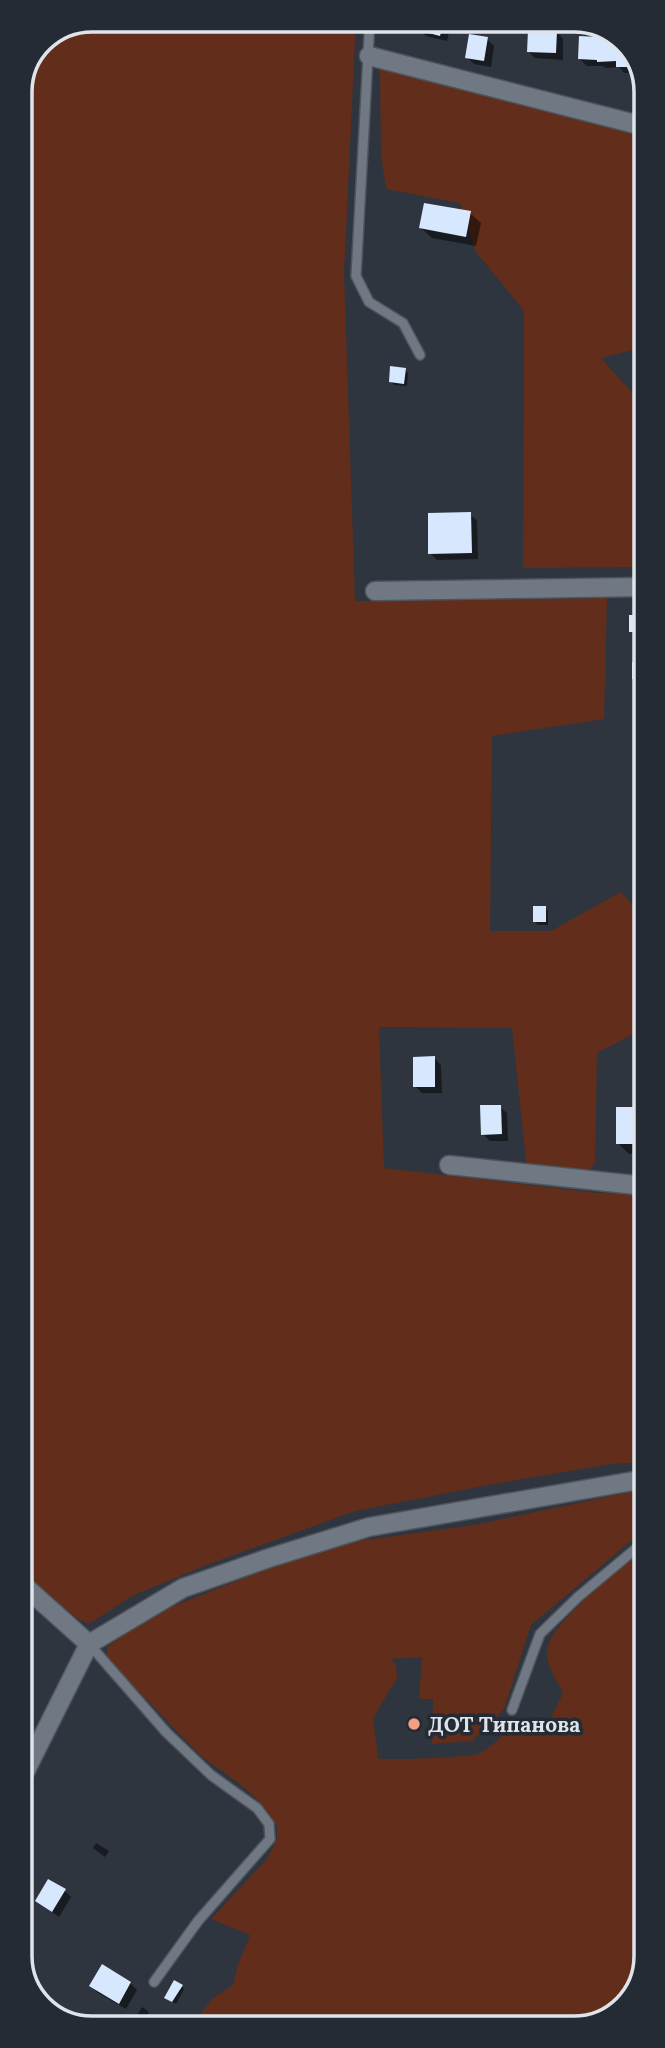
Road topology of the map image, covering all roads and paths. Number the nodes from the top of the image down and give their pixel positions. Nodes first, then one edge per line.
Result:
1 (370, 32) edge
2 (369, 56) junction
3 (634, 124) edge
4 (420, 355) dead end
5 (634, 587) edge
6 (375, 591) dead end
7 (449, 1165) dead end
8 (634, 1185) edge
9 (634, 1481) edge
10 (634, 1550) edge
11 (32, 1593) edge
12 (89, 1644) junction
13 (512, 1710) dead end
14 (32, 1758) edge
15 (155, 1982) dead end

1 - 2 lane
2 - 3 street
2 - 4 lane
5 - 6 street
7 - 8 street
9 - 12 street
10 - 13 lane
11 - 12 street
12 - 14 street
12 - 15 lane

